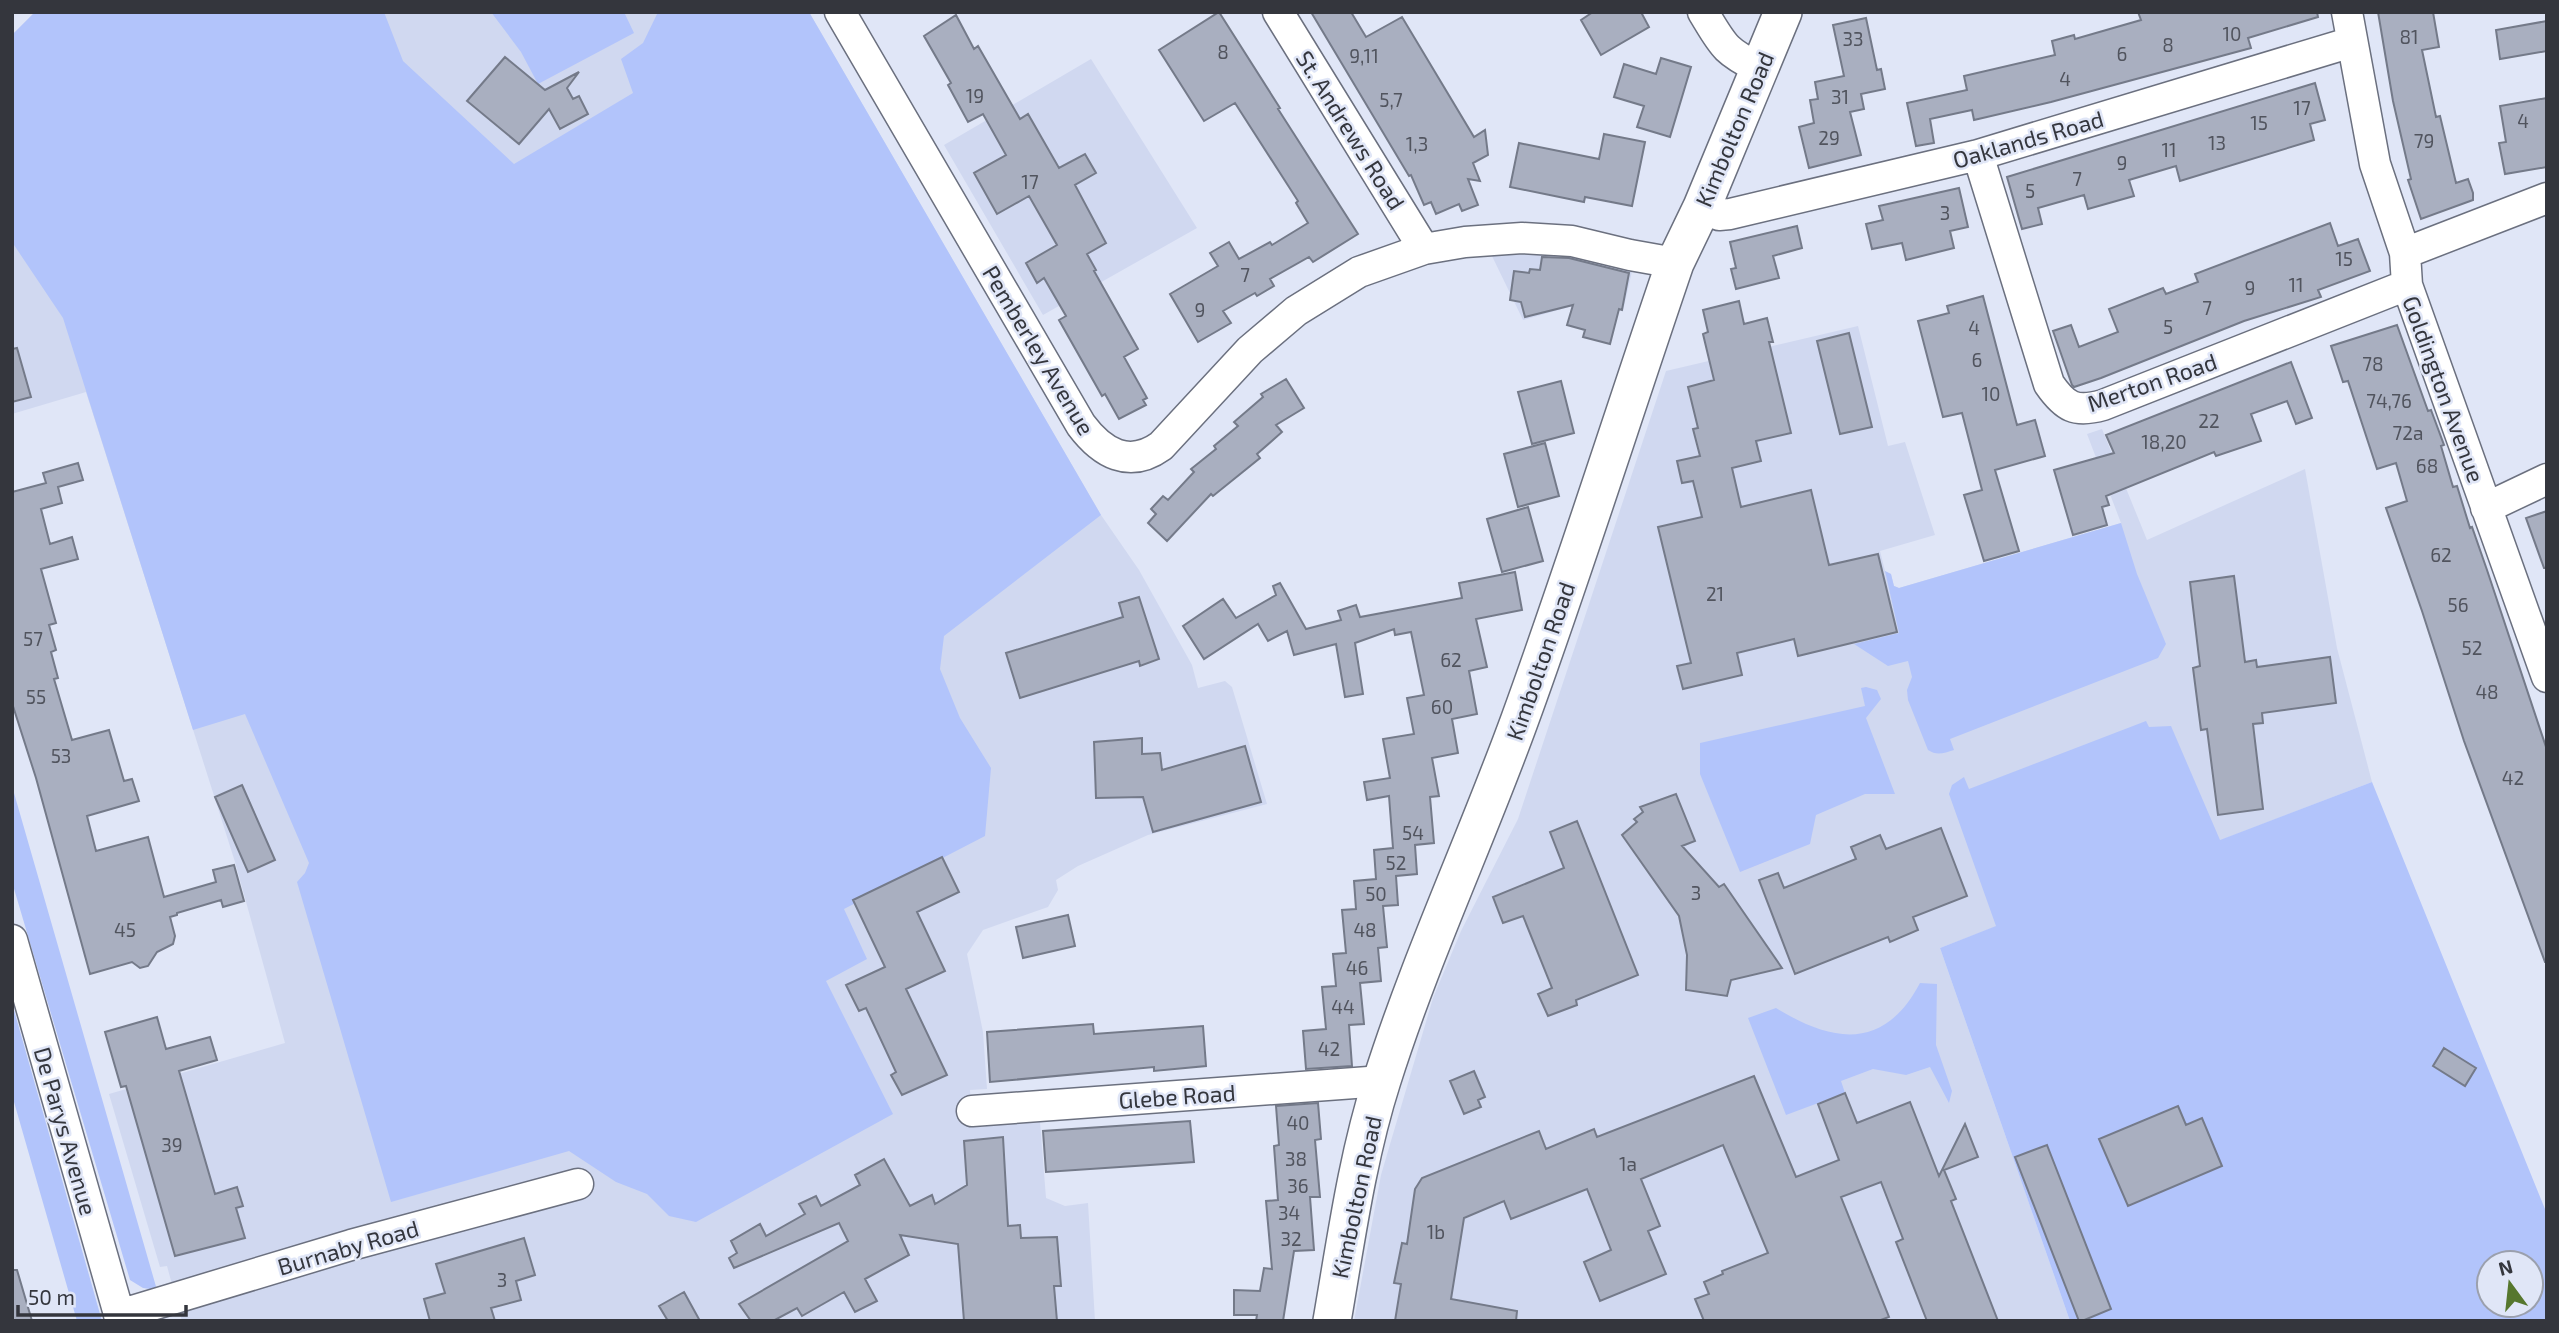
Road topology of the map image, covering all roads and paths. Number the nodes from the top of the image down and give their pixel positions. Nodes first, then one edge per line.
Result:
1 (840, 12) edge
2 (1278, 12) edge
3 (1703, 12) edge
4 (1783, 12) edge
5 (2347, 12) edge
6 (2352, 42) junction
7 (1759, 68) junction
8 (1978, 155) junction
9 (2547, 198) edge
10 (1702, 207) junction
11 (1424, 249) junction
12 (2405, 253) junction
13 (1675, 263) junction
14 (2407, 285) junction
15 (2547, 479) edge
16 (2486, 508) junction
17 (2547, 677) edge
18 (12, 940) edge
19 (1382, 1081) junction
20 (972, 1111) dead end
21 (578, 1184) dead end
22 (120, 1318) edge
23 (1332, 1321) edge

1 - 11 street, Pemberley Avenue
2 - 11 street, St. Andrews Road
3 - 7 street
4 - 7 main road, Kimbolton Road
5 - 6 street, Goldington Avenue
6 - 8 street, Oaklands Road
6 - 12 street, Goldington Avenue
7 - 10 main road, Kimbolton Road
8 - 10 street, Oaklands Road
8 - 14 street, Merton Road
9 - 12 street
10 - 13 main road, Kimbolton Road
11 - 13 street, Pemberley Avenue
12 - 14 street, Goldington Avenue
13 - 19 main road, Kimbolton Road
14 - 16 street, Goldington Avenue
15 - 16 street
16 - 17 street, Goldington Avenue
18 - 22 street, De Parys Avenue
19 - 20 street, Glebe Road
19 - 23 main road, Kimbolton Road
21 - 22 street, Burnaby Road

